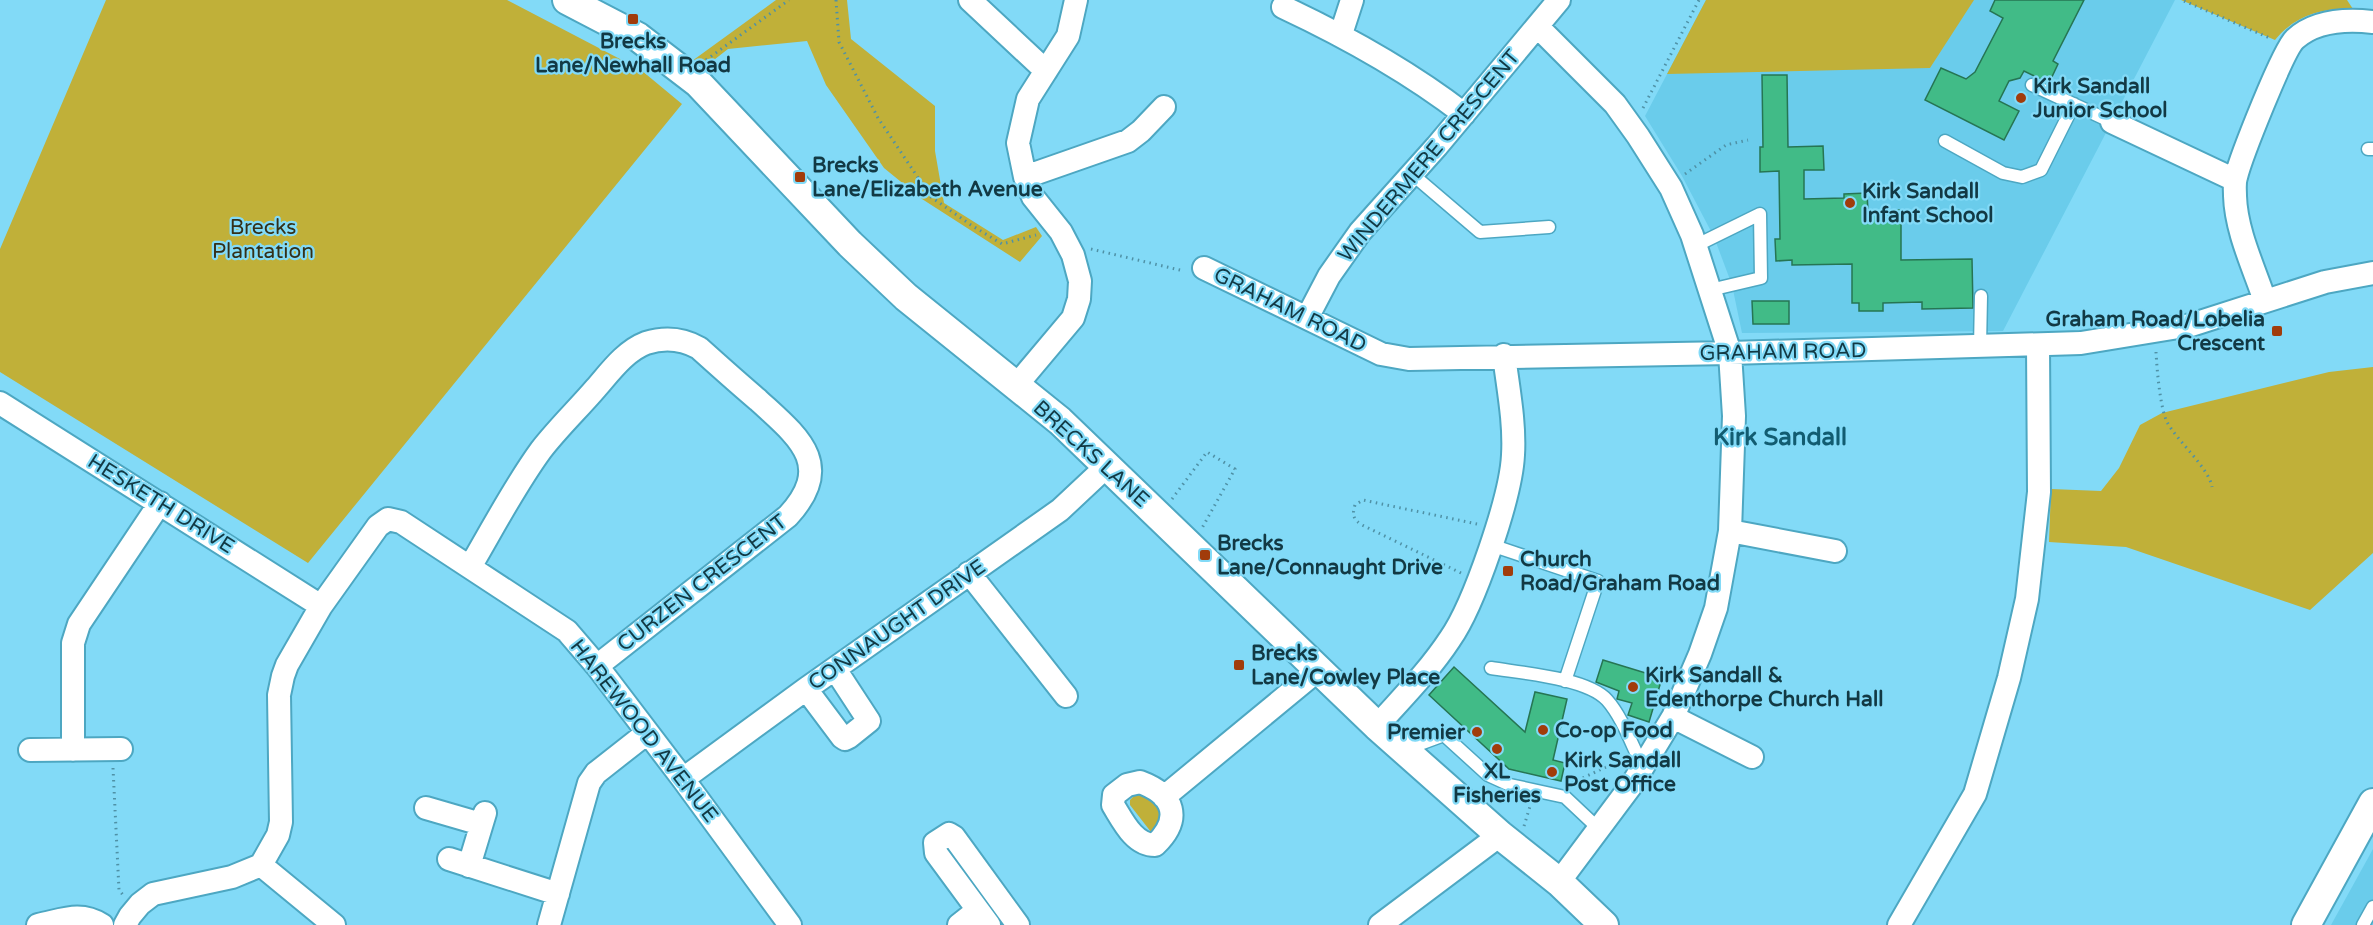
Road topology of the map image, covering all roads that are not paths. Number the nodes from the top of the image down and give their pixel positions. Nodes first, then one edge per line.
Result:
1 (567, 0) edge
2 (970, 0) edge
3 (1076, 0) edge
4 (1352, 0) edge
5 (1559, 0) edge
6 (1283, 7) dead end
7 (2373, 22) edge
8 (1538, 27) junction
9 (1341, 34) junction
10 (1046, 71) junction
11 (2032, 85) dead end
12 (2074, 104) junction
13 (1164, 107) dead end
14 (1464, 114) junction
15 (2112, 122) joint
16 (1945, 141) dead end
17 (1412, 174) junction
18 (1025, 177) junction
19 (2235, 180) junction
20 (1549, 227) dead end
21 (1695, 246) junction
22 (1204, 268) road end
23 (2373, 273) edge
24 (1710, 290) junction
25 (1981, 296) dead end
26 (2265, 301) junction
27 (1307, 318) junction
28 (2038, 346) junction
29 (1980, 347) junction
30 (1730, 353) junction
31 (1504, 356) junction
32 (1016, 387) junction
33 (0, 403) edge
34 (1107, 466) junction
35 (160, 503) junction
36 (1730, 531) junction
37 (1493, 536) junction
38 (1835, 551) dead end
39 (470, 567) junction
40 (969, 573) junction
41 (321, 606) junction
42 (597, 666) junction
43 (1491, 668) dead end
44 (835, 669) junction
45 (1317, 670) junction
46 (1565, 681) junction
47 (806, 689) junction
48 (1066, 696) dead end
49 (1673, 717) junction
50 (1377, 726) junction
51 (647, 733) junction
52 (116, 749) road end
53 (30, 750) dead end
54 (73, 750) junction
55 (1404, 750) junction
56 (1752, 757) dead end
57 (1639, 760) junction
58 (683, 779) junction
59 (1164, 797) dead end
60 (2373, 803) edge
61 (426, 808) dead end
62 (1599, 829) junction
63 (1509, 842) junction
64 (261, 865) junction
65 (1559, 882) junction
66 (558, 894) junction
67 (2373, 907) edge
68 (130, 918) edge
69 (984, 918) edge
70 (38, 925) edge
71 (102, 925) edge
72 (334, 925) edge
73 (549, 925) edge
74 (790, 925) edge
75 (959, 925) edge
76 (1018, 925) edge
77 (1380, 925) edge
78 (1604, 925) edge
79 (1899, 925) edge
80 (2306, 925) edge
81 (2364, 925) edge

1 - 32 street, BRECKS LANE
2 - 10 street
3 - 10 street
4 - 9 street
5 - 8 street, WINDERMERE CRESCENT
6 - 9 street
7 - 19 street
8 - 14 street, WINDERMERE CRESCENT
8 - 21 street
9 - 14 street
10 - 18 street
11 - 12 lane
12 - 15 lane
12 - 16 lane
13 - 18 street
14 - 17 street, WINDERMERE CRESCENT
15 - 19 street
17 - 20 lane
17 - 27 street, WINDERMERE CRESCENT
18 - 32 street
19 - 26 street
21 - 24 street
21 - 24 lane
22 - 27 street, GRAHAM ROAD
23 - 26 street, GRAHAM ROAD
24 - 30 street
25 - 29 lane
26 - 28 street, GRAHAM ROAD
27 - 31 street, GRAHAM ROAD
28 - 29 street, GRAHAM ROAD
28 - 79 street
29 - 30 street, GRAHAM ROAD
30 - 31 street, GRAHAM ROAD
30 - 36 street
31 - 37 street
32 - 34 street, BRECKS LANE
33 - 35 street, HESKETH DRIVE
34 - 40 street, CONNAUGHT DRIVE
34 - 45 street, BRECKS LANE
35 - 41 street, HESKETH DRIVE
35 - 54 street
36 - 38 street
36 - 49 street
37 - 46 lane
37 - 50 street
39 - 41 street, HAREWOOD AVENUE
39 - 42 street, HAREWOOD AVENUE
39 - 42 street, CURZEN CRESCENT
40 - 44 street, CONNAUGHT DRIVE
40 - 48 street
41 - 64 street
42 - 51 street, HAREWOOD AVENUE
43 - 46 lane
44 - 47 street, CONNAUGHT DRIVE
44 - 47 street
45 - 50 street, BRECKS LANE
45 - 59 street
46 - 57 lane
47 - 58 street, CONNAUGHT DRIVE
49 - 56 street
49 - 57 street
50 - 55 street, BRECKS LANE
51 - 58 street, HAREWOOD AVENUE
51 - 66 street
52 - 54 street
53 - 54 street
55 - 62 lane
55 - 63 street, BRECKS LANE
57 - 62 street
58 - 74 street, HAREWOOD AVENUE
60 - 80 street
61 - 66 street
62 - 65 street
63 - 65 street, BRECKS LANE
63 - 77 street
64 - 68 street
64 - 72 street
65 - 78 street, BRECKS LANE
66 - 73 street
67 - 81 lane
69 - 75 street
69 - 76 street
70 - 71 street

